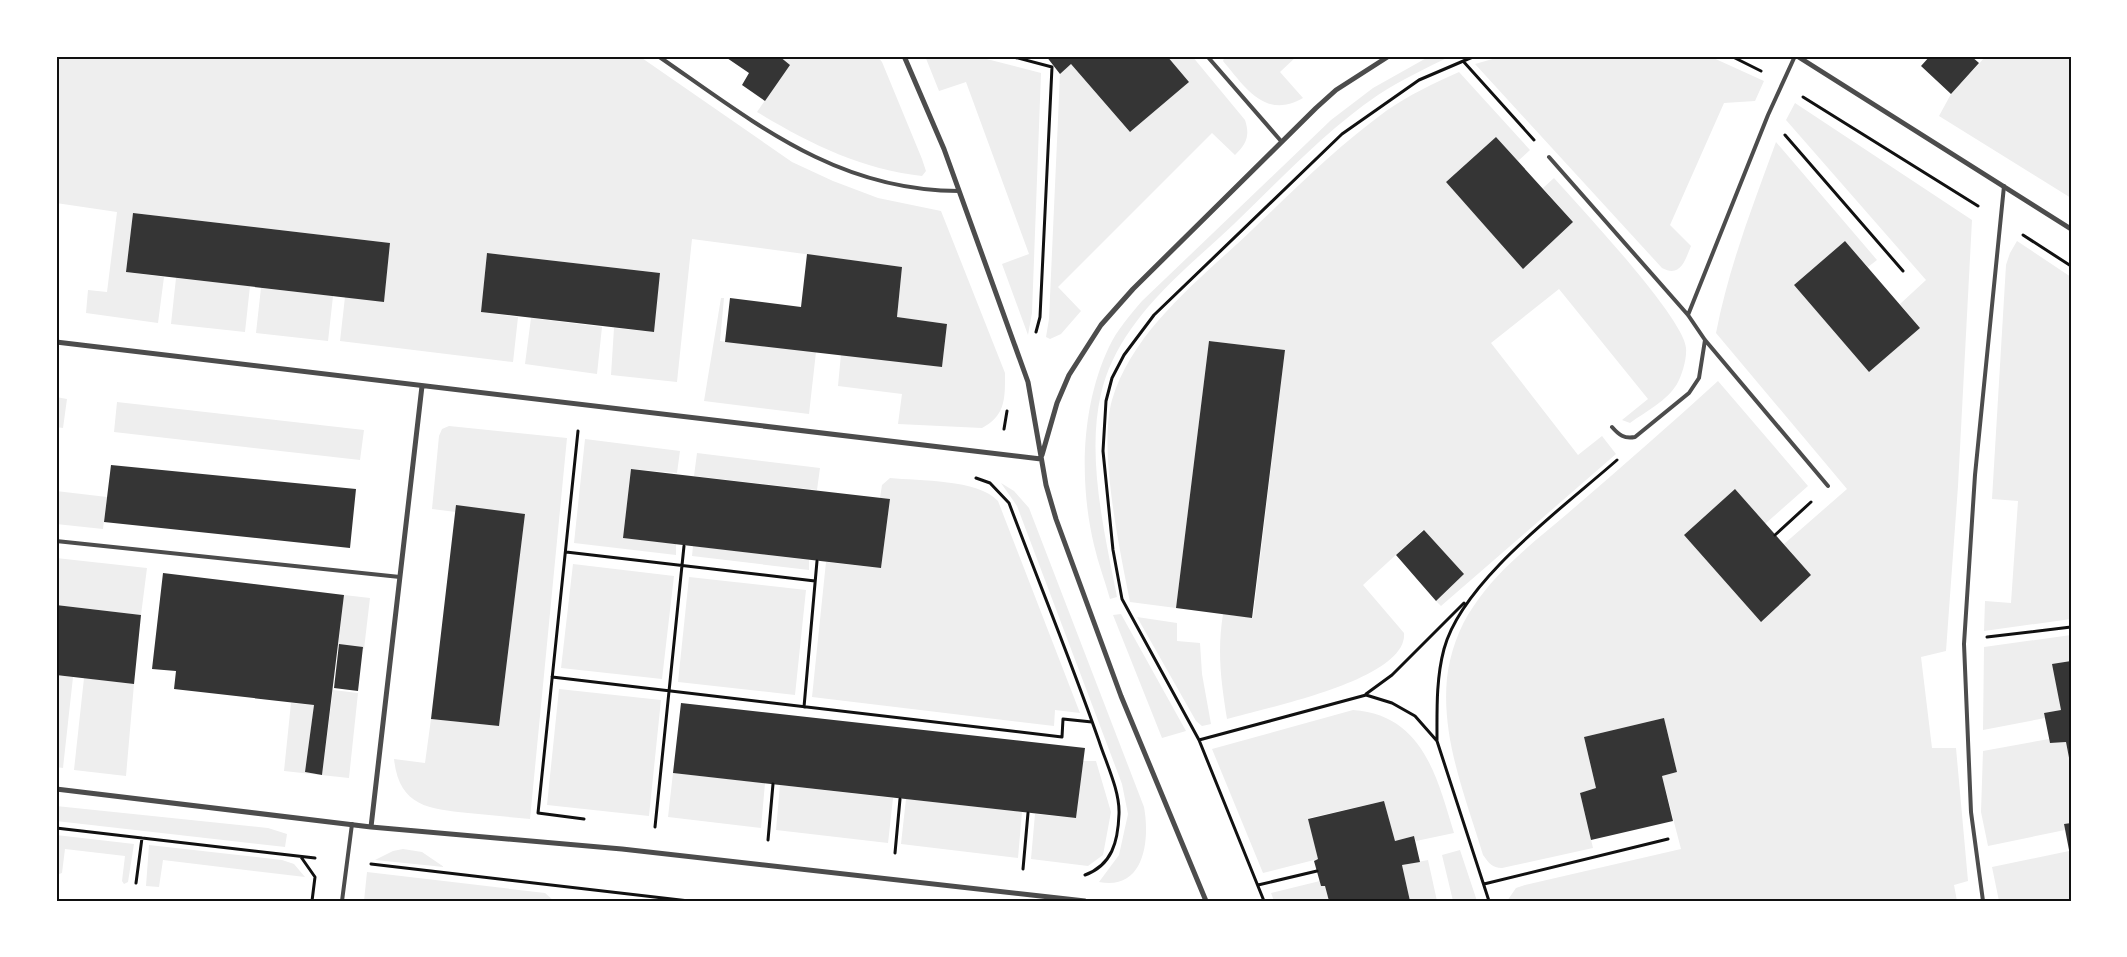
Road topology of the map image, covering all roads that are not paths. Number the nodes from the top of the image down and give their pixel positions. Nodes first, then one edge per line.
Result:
1 (658, 56) edge
2 (904, 56) edge
3 (1207, 56) edge
4 (1389, 56) edge
5 (1796, 56) edge
6 (1281, 141) junction
7 (1549, 157) road end
8 (2004, 186) junction
9 (959, 191) junction
10 (2071, 229) edge
11 (1688, 315) junction
12 (1705, 340) junction
13 (56, 342) edge
14 (422, 386) junction
15 (1612, 427) dead end
16 (1041, 459) junction
17 (1828, 486) road end
18 (56, 540) edge
19 (400, 577) junction
20 (56, 789) edge
21 (352, 824) junction
22 (371, 826) junction
23 (342, 901) edge
24 (1085, 901) edge
25 (1206, 901) edge
26 (1983, 901) edge

1 - 9 lane
2 - 9 street
3 - 6 lane
4 - 6 street
5 - 8 street
5 - 11 lane
6 - 16 street
7 - 11 lane
8 - 10 street
8 - 26 lane
9 - 16 street
11 - 12 lane
12 - 15 lane
12 - 17 lane
13 - 14 street
14 - 16 street
14 - 19 street
16 - 25 street
18 - 19 lane
19 - 22 street
20 - 21 street
21 - 22 street
21 - 23 lane
22 - 24 street

